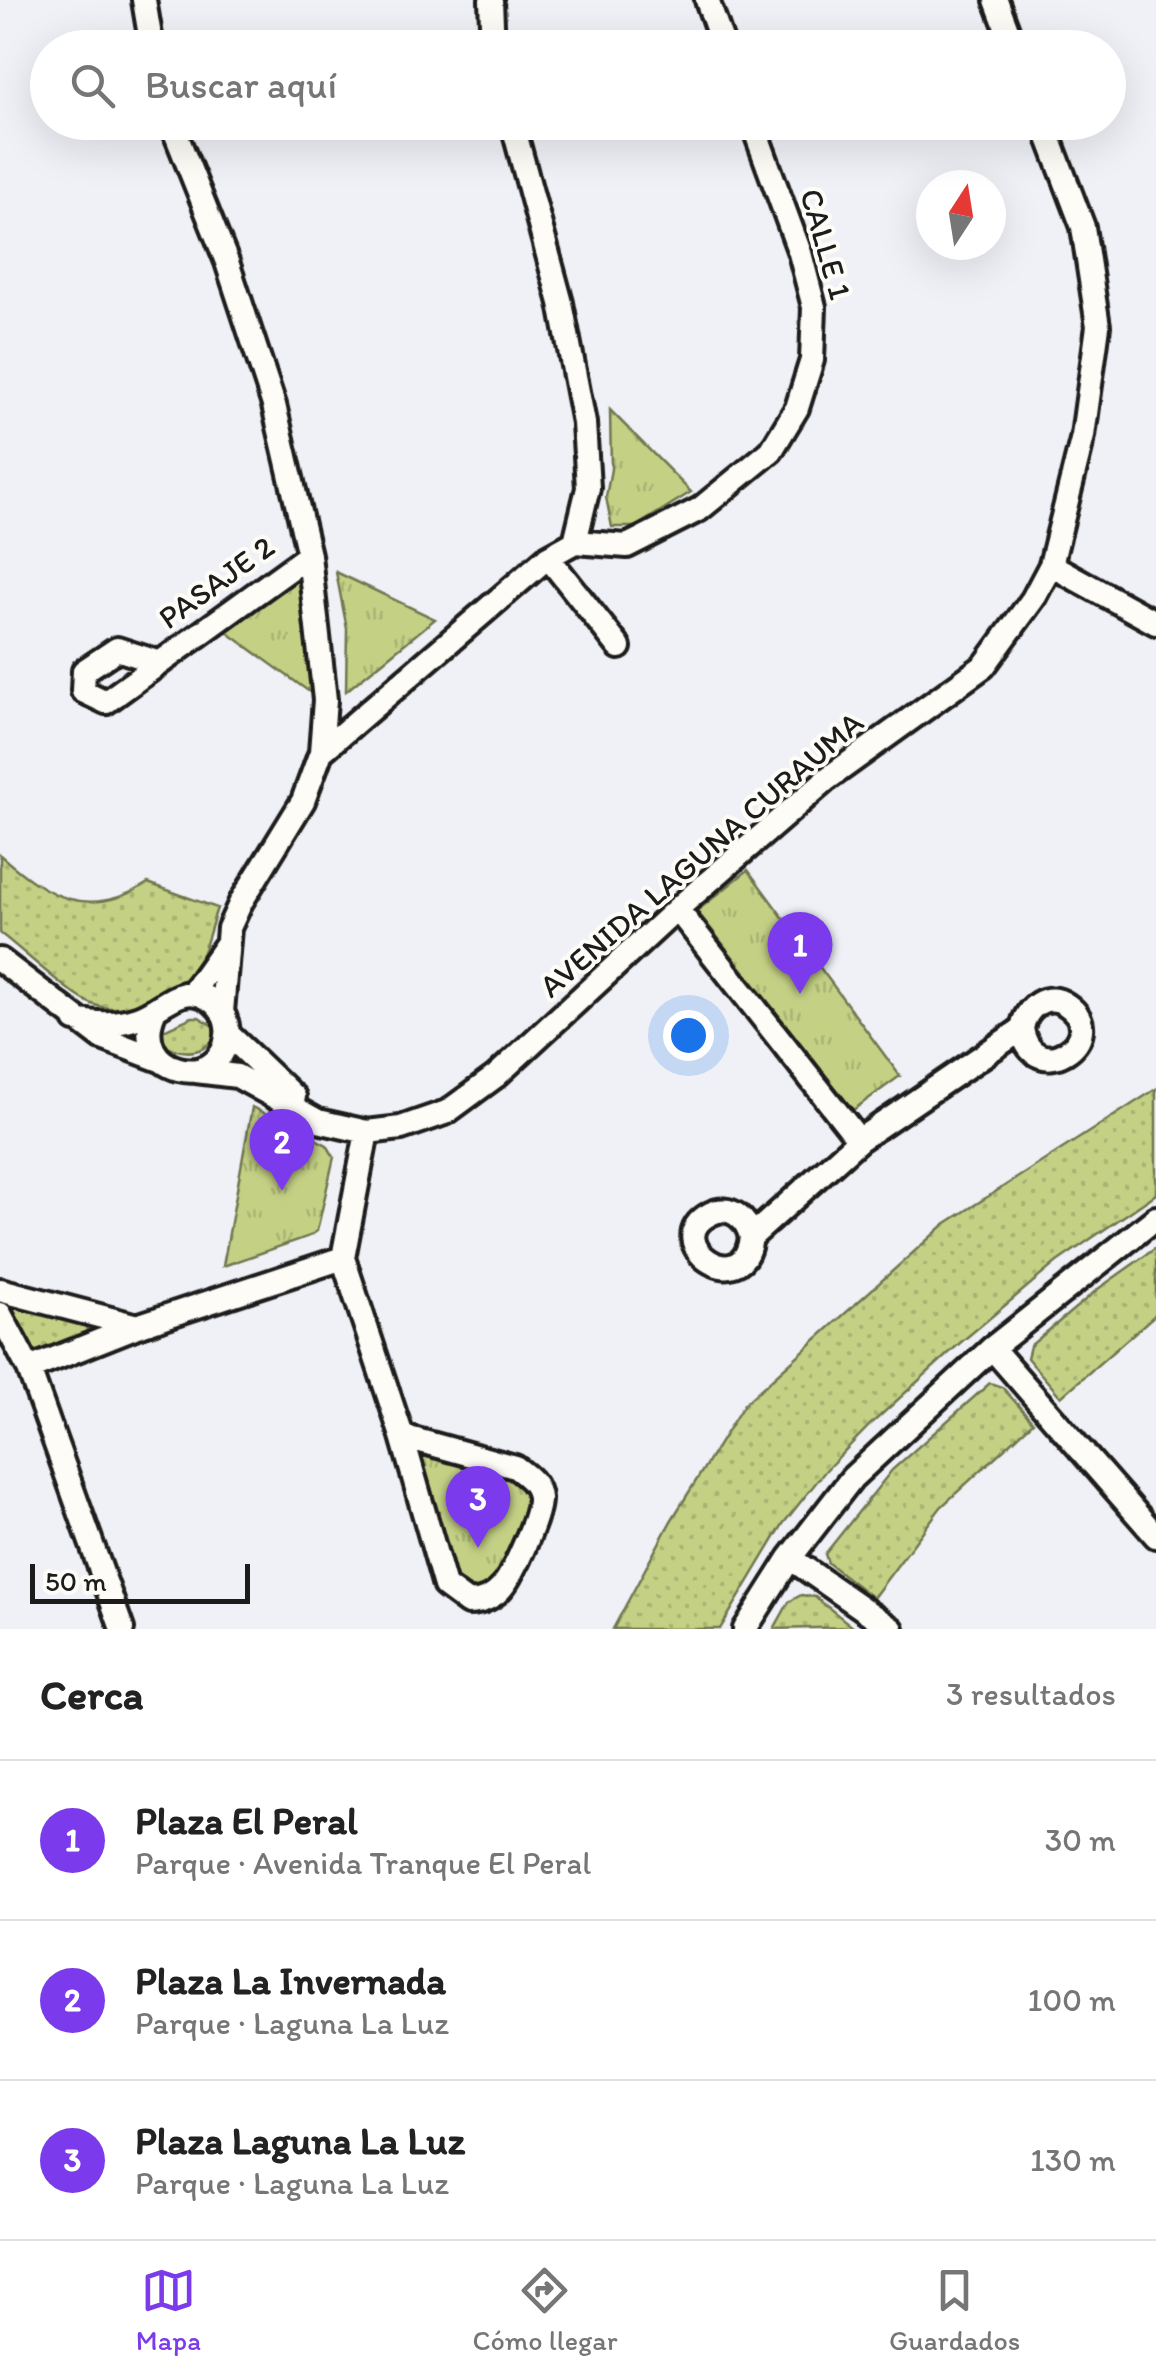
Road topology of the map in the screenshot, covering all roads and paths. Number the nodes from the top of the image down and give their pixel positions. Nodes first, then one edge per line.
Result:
1 (144, 0) edge
2 (491, 0) edge
3 (707, 0) edge
4 (996, 0) edge
5 (149, 30) edge
6 (492, 30) edge
7 (718, 30) edge
8 (1007, 30) edge
9 (177, 140) edge
10 (517, 140) edge
11 (759, 140) edge
12 (1050, 140) edge
13 (574, 542) junction
14 (309, 555) junction
15 (548, 557) junction
16 (1052, 565) junction
17 (1156, 623) edge
18 (619, 647) dead end
19 (160, 662) dead end
20 (321, 752) junction
21 (677, 909) junction
22 (226, 945) junction
23 (0, 960) edge
24 (192, 993) junction
25 (154, 1012) junction
26 (76, 1020) junction
27 (225, 1023) junction
28 (1022, 1029) dead end
29 (160, 1060) junction
30 (196, 1071) junction
31 (318, 1120) junction
32 (367, 1132) junction
33 (860, 1140) junction
34 (1156, 1218) edge
35 (751, 1237) dead end
36 (343, 1258) junction
37 (0, 1290) edge
38 (0, 1314) edge
39 (137, 1326) junction
40 (992, 1348) junction
41 (29, 1369) junction
42 (402, 1436) junction
43 (1156, 1536) edge
44 (790, 1558) junction
45 (122, 1629) edge
46 (746, 1629) edge
47 (892, 1629) edge

1 - 5 street
2 - 6 street
3 - 7 street
4 - 8 street
9 - 14 street
10 - 13 street
11 - 13 street, CALLE 1
12 - 16 street, AVENIDA LAGUNA CURAUMA
13 - 15 street
14 - 19 street, PASAJE 2
14 - 20 street
15 - 18 street
15 - 20 street
16 - 17 street
16 - 21 street, AVENIDA LAGUNA CURAUMA
20 - 22 street
21 - 32 street, AVENIDA LAGUNA CURAUMA
21 - 33 street
22 - 24 street
22 - 27 street
23 - 26 street, AVENIDA LAGUNA CURAUMA
24 - 25 street
24 - 27 street, AVENIDA LAGUNA CURAUMA
25 - 26 street
25 - 29 street
26 - 29 street, AVENIDA LAGUNA CURAUMA
27 - 30 street
27 - 31 street, AVENIDA LAGUNA CURAUMA
28 - 33 street
29 - 30 street, AVENIDA LAGUNA CURAUMA
30 - 31 street, AVENIDA LAGUNA CURAUMA
31 - 32 street, AVENIDA LAGUNA CURAUMA
32 - 36 street
33 - 35 street
34 - 40 street
36 - 39 street
36 - 42 street
37 - 39 street
38 - 41 street
39 - 41 street
40 - 43 street
40 - 44 street
41 - 45 street
42 - 42 street
44 - 46 street
44 - 47 street

